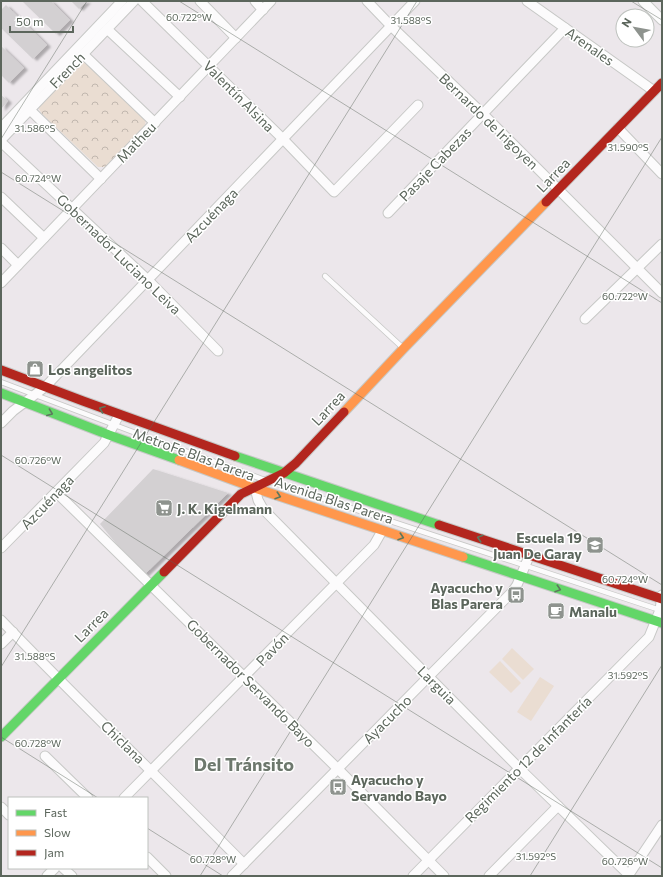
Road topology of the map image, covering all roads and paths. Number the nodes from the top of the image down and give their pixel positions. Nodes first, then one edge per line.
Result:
1 (134, 1) edge
2 (142, 1) edge
3 (200, 1) edge
4 (255, 1) edge
5 (271, 1) edge
6 (367, 1) edge
7 (415, 1) edge
8 (527, 1) edge
9 (643, 1) edge
10 (122, 3) edge
11 (263, 10) junction
12 (662, 20) edge
13 (391, 26) junction
14 (565, 28) junction
15 (107, 29) junction
16 (236, 38) junction
17 (83, 54) junction
18 (209, 66) junction
19 (662, 83) edge
20 (654, 91) junction
21 (180, 96) junction
22 (418, 105) dead end
23 (27, 107) junction
24 (483, 114) junction
25 (155, 123) junction
26 (1, 128) edge
27 (618, 128) junction
28 (283, 139) junction
29 (1, 141) edge
30 (662, 174) edge
31 (101, 179) junction
32 (559, 189) junction
33 (1, 197) edge
34 (72, 209) junction
35 (388, 213) dead end
36 (44, 238) junction
37 (662, 244) edge
38 (1, 248) edge
39 (18, 265) junction
40 (638, 267) junction
41 (325, 276) dead end
42 (148, 280) junction
43 (1, 283) edge
44 (662, 293) edge
45 (585, 319) dead end
46 (404, 348) junction
47 (218, 352) dead end
48 (1, 370) edge
49 (1, 382) edge
50 (45, 387) junction
51 (1, 393) edge
52 (34, 394) junction
53 (24, 402) junction
54 (119, 415) junction
55 (1, 424) edge
56 (114, 425) junction
57 (109, 435) junction
58 (284, 473) junction
59 (269, 481) junction
60 (255, 488) junction
61 (56, 492) junction
62 (382, 531) junction
63 (1, 548) edge
64 (530, 554) junction
65 (526, 566) junction
66 (521, 577) junction
67 (336, 583) junction
68 (151, 585) junction
69 (662, 598) edge
70 (661, 610) edge
71 (1, 620) edge
72 (659, 622) edge
73 (13, 632) junction
74 (1, 644) edge
75 (244, 677) junction
76 (429, 677) junction
77 (58, 679) junction
78 (1, 737) edge
79 (45, 756) dead end
80 (338, 769) junction
81 (520, 769) junction
82 (151, 770) junction
83 (87, 797) edge
84 (125, 797) edge
85 (558, 806) junction
86 (662, 826) edge
87 (148, 858) edge
88 (429, 860) junction
89 (244, 864) junction
90 (64, 869) edge
91 (628, 875) edge
92 (72, 876) edge
93 (166, 876) edge
94 (232, 876) edge
95 (413, 876) edge
96 (444, 876) edge
97 (489, 876) edge

1 - 10 street, French
2 - 18 street, Valentín Alsina
3 - 16 street
4 - 11 street
5 - 11 street, Matheu
6 - 13 street, Bernardo de Irigoyen
7 - 13 street, Azcuénaga
8 - 14 street, Arenales
9 - 12 street
10 - 15 street, French
10 - 23 street, French
11 - 16 street, Matheu
13 - 24 street, Bernardo de Irigoyen
13 - 28 street, Azcuénaga
14 - 20 street, Arenales
14 - 24 street, Pasaje Cabezas
15 - 17 street, French
15 - 21 street
16 - 18 street, Matheu
17 - 23 street, French
17 - 25 street
18 - 21 street, Matheu
18 - 28 street, Valentín Alsina
19 - 20 main road, Larrea
20 - 27 main road, Larrea
21 - 25 street, Matheu
22 - 28 street, Valentín Alsina
23 - 26 street, French
23 - 29 street, French
23 - 31 street
24 - 32 street, Bernardo de Irigoyen
24 - 35 street, Pasaje Cabezas
25 - 31 street, Matheu
27 - 30 street
27 - 32 main road, Larrea
28 - 42 street, Azcuénaga
29 - 34 street, Gobernador Luciano Leiva
31 - 34 street, Matheu
32 - 40 street, Bernardo de Irigoyen
32 - 46 main road, Larrea
33 - 36 street
34 - 36 street, Matheu
34 - 42 street, Gobernador Luciano Leiva
36 - 39 street, Matheu
37 - 40 street
38 - 39 street
39 - 43 street, Matheu
40 - 44 street, Bernardo de Irigoyen
40 - 45 street
41 - 46 lane
42 - 47 street, Gobernador Luciano Leiva
42 - 50 street, Azcuénaga
46 - 58 main road, Larrea
48 - 50 main road, Avenida Blas Parera
49 - 52 lane, MetroFe Blas Parera
50 - 52 street, Azcuénaga
54 -> 50 main road, Avenida Blas Parera
51 - 53 main road, Avenida Blas Parera
52 - 53 street, Azcuénaga
52 - 56 lane, MetroFe Blas Parera
53 - 55 street, Azcuénaga
53 -> 57 main road, Avenida Blas Parera
54 - 56 street, Azcuénaga
54 - 58 main road, Avenida Blas Parera
56 - 57 street, Azcuénaga
56 - 59 lane, MetroFe Blas Parera
57 - 60 main road, Avenida Blas Parera
57 - 61 street, Azcuénaga
58 - 59 main road, Larrea
64 -> 58 main road, Avenida Blas Parera
59 - 60 main road, Larrea
59 - 65 lane, MetroFe Blas Parera
60 -> 62 main road, Avenida Blas Parera
60 - 67 street, Larguia
60 - 68 main road, Larrea
61 - 63 street, Azcuénaga
61 - 68 street, Gobernador Servando Bayo
62 -> 66 main road, Avenida Blas Parera
62 - 67 street, Pavón
64 - 65 street, Ayacucho
64 - 69 main road, Avenida Blas Parera
65 - 66 street, Ayacucho
65 - 70 lane, MetroFe Blas Parera
66 -> 72 main road, Avenida Blas Parera
66 - 76 street, Ayacucho
67 - 75 street, Pavón
67 - 76 street, Larguia
68 - 75 street, Gobernador Servando Bayo
68 - 77 main road, Larrea
69 - 70 street, Regimiento 12 de Infantería
70 - 72 street, Regimiento 12 de Infantería
71 - 73 street, Chiclana
72 - 81 street, Regimiento 12 de Infantería
73 - 74 street
73 - 77 street, Chiclana
75 - 80 street, Gobernador Servando Bayo
75 - 82 street, Pavón
76 - 80 street, Ayacucho
76 - 81 street, Larguia
77 - 78 main road, Larrea
77 - 82 street, Chiclana
79 - 83 street
80 - 88 street, Gobernador Servando Bayo
80 - 89 street, Ayacucho
81 - 85 street, Larguia
81 - 88 street, Regimiento 12 de Infantería
82 - 84 street, Pavón
82 - 89 street, Chiclana
85 - 91 street, Larguia
85 - 97 street
86 - 91 street
87 - 93 street
88 - 95 street, Regimiento 12 de Infantería
88 - 96 street, Gobernador Servando Bayo
89 - 94 street, Ayacucho
90 - 92 street

